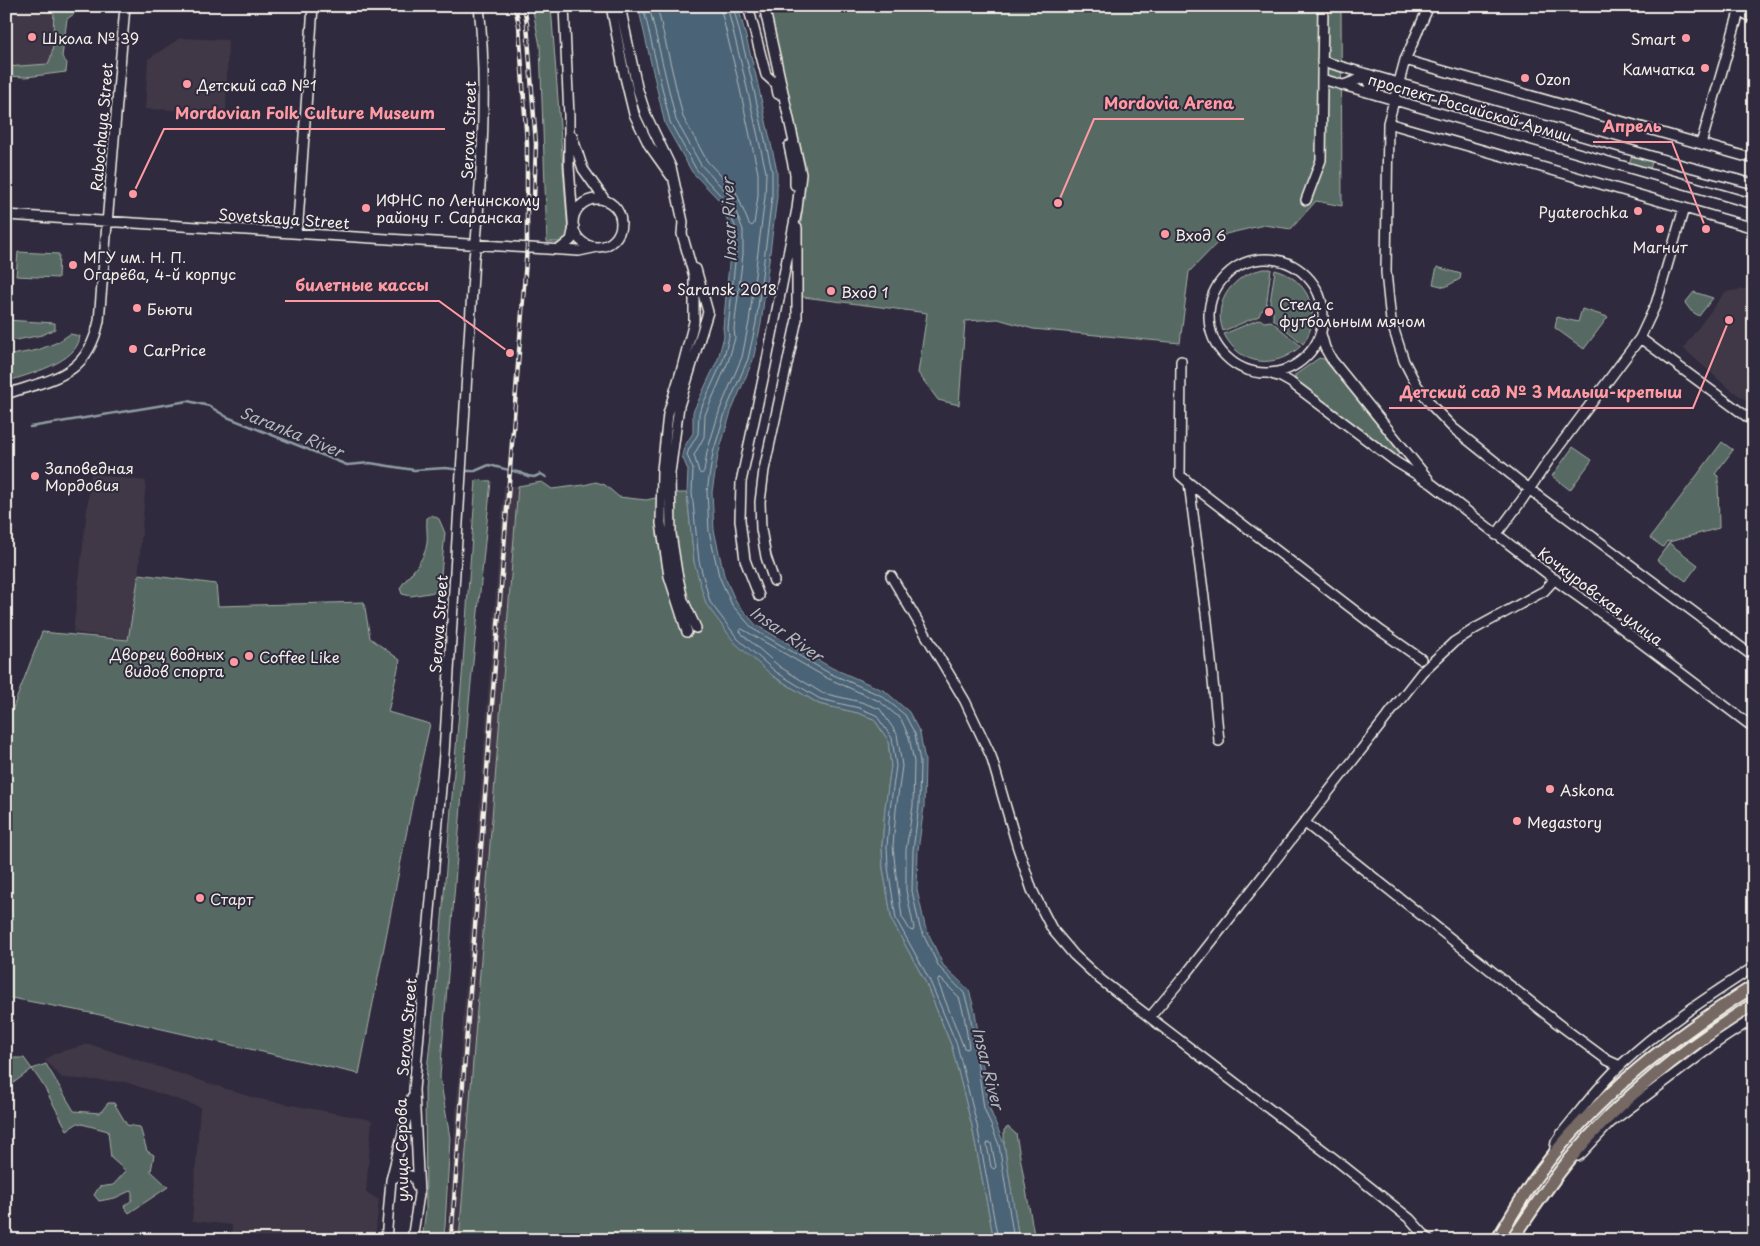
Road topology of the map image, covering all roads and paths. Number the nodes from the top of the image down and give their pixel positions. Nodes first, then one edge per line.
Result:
1 (125, 6) edge
2 (313, 6) edge
3 (479, 6) edge
4 (564, 6) edge
5 (611, 6) edge
6 (620, 6) edge
7 (748, 6) edge
8 (764, 6) edge
9 (1323, 6) edge
10 (1429, 6) edge
11 (1729, 6) edge
12 (1739, 12) junction
13 (1754, 18) edge
14 (1322, 60) junction
15 (1404, 60) junction
16 (1342, 66) junction
17 (1366, 75) junction
18 (1322, 79) junction
19 (1398, 83) junction
20 (1350, 85) junction
21 (1377, 95) junction
22 (1393, 100) junction
23 (1388, 123) junction
24 (569, 129) junction
25 (1701, 144) junction
26 (1754, 159) edge
27 (674, 180) junction
28 (1754, 184) edge
29 (605, 200) junction
30 (1306, 200) dead end
31 (1754, 204) edge
32 (1684, 208) junction
33 (797, 209) junction
34 (6, 215) edge
35 (107, 221) junction
36 (574, 224) junction
37 (1754, 228) edge
38 (295, 233) junction
39 (476, 245) junction
40 (598, 247) junction
41 (560, 249) junction
42 (686, 249) junction
43 (1321, 334) junction
44 (1640, 338) junction
45 (1181, 361) dead end
46 (1268, 373) junction
47 (6, 394) edge
48 (1754, 422) edge
49 (1189, 483) junction
50 (1432, 484) junction
51 (1530, 489) junction
52 (1496, 534) junction
53 (891, 576) dead end
54 (1555, 579) junction
55 (774, 581) dead end
56 (759, 596) dead end
57 (696, 628) dead end
58 (686, 632) dead end
59 (1754, 657) edge
60 (1421, 659) dead end
61 (1754, 728) edge
62 (1219, 741) dead end
63 (1304, 822) junction
64 (1754, 968) edge
65 (1754, 986) edge
66 (1754, 1004) edge
67 (1150, 1018) junction
68 (1754, 1018) edge
69 (1620, 1066) junction
70 (414, 1090) junction
71 (1554, 1154) junction
72 (1567, 1163) junction
73 (391, 1180) junction
74 (419, 1194) junction
75 (386, 1240) edge
76 (412, 1240) edge
77 (1429, 1240) edge
78 (1497, 1240) edge
79 (1512, 1240) edge

1 - 35 street, Rabochaya Street
2 - 38 street
3 - 39 street, Serova Street
4 - 24 street
5 - 27 street
6 - 27 street
7 - 33 street
8 - 33 street
9 - 14 street
10 - 15 street
11 - 12 street
12 - 13 street
12 - 25 street
14 - 16 street, проспект Российской Армии
14 - 18 street
15 - 19 street
15 - 25 street, проспект Российской Армии
16 - 17 street, проспект Российской Армии
16 - 20 street
17 - 19 street, проспект Российской Армии
17 - 20 street
17 - 21 street
18 - 20 street, проспект Российской Армии
18 - 30 street
19 - 22 street
19 - 28 street, проспект Российской Армии
20 - 21 street, проспект Российской Армии
21 - 22 street, проспект Российской Армии
22 - 23 street
22 - 31 street, проспект Российской Армии
23 - 32 street
23 - 51 street
24 - 29 street
24 - 36 street
25 - 26 street, проспект Российской Армии
27 - 42 street
29 - 36 street
29 - 40 street
32 - 37 street
32 - 44 street
33 - 55 street
33 - 56 street
34 - 35 street, Sovetskaya Street
35 - 38 street, Sovetskaya Street
35 - 47 street, Rabochaya Street
36 - 40 street
36 - 41 street
38 - 39 street, Sovetskaya Street
39 - 41 street, Sovetskaya Street
39 - 70 street, Serova Street
40 - 41 street, Sovetskaya Street
42 - 57 street
42 - 58 street
43 - 46 street
43 - 46 street
43 - 50 street, Кочкуровская улица
44 - 48 street
44 - 51 street
45 - 49 street
46 - 50 street, Кочкуровская улица
49 - 60 street
49 - 62 street
50 - 52 street, Кочкуровская улица
51 - 52 street
51 - 59 street
52 - 54 street, Кочкуровская улица
53 - 67 street
54 - 61 street, Кочкуровская улица
54 - 63 street
63 - 67 street
63 - 69 street
64 - 69 street
65 - 71 main road
66 - 72 main road
67 - 77 street
68 - 72 street
69 - 71 street
70 - 73 street, Serova Street
70 - 74 street, улица Серова
71 - 78 main road
72 - 79 main road
73 - 74 street
73 - 75 street, Serova Street
74 - 76 street, улица Серова

